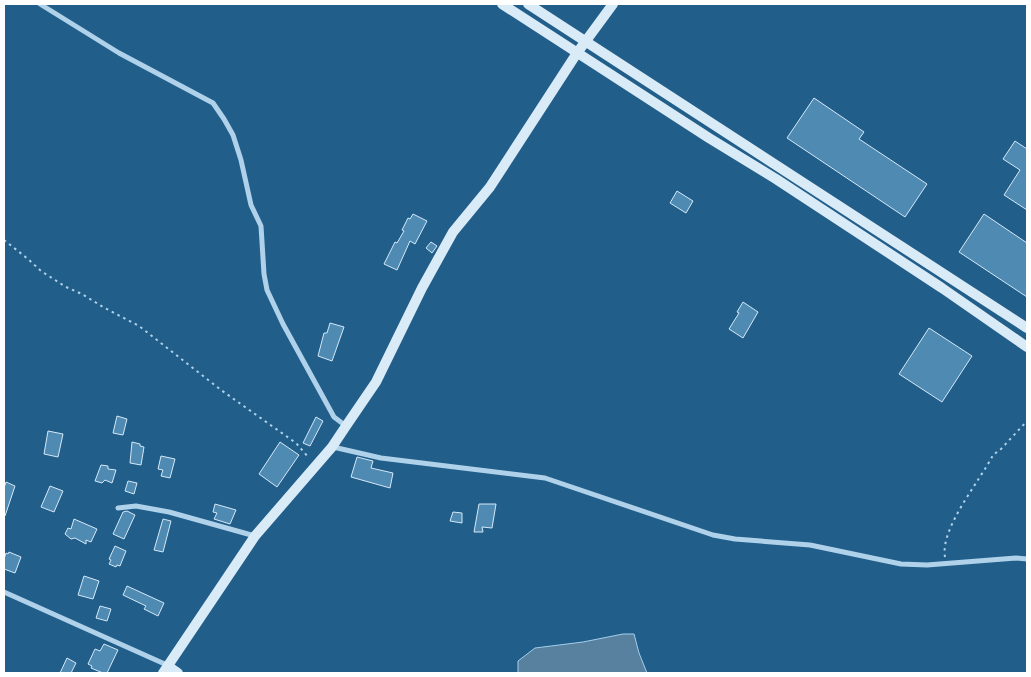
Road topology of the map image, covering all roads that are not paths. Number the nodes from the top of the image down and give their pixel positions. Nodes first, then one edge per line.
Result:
1 (40, 4) edge
2 (502, 4) edge
3 (528, 4) edge
4 (613, 4) edge
5 (586, 41) junction
6 (577, 53) junction
7 (1027, 328) edge
8 (1027, 347) edge
9 (346, 426) junction
10 (332, 447) junction
11 (118, 508) dead end
12 (255, 536) junction
13 (1027, 559) edge
14 (4, 592) edge
15 (165, 669) edge
16 (178, 673) edge

1 - 9 street
2 - 6 street
3 - 5 street
4 - 5 street
5 - 6 street
5 - 7 street
6 - 8 street
6 - 9 street
9 - 10 street
10 - 12 street
10 - 13 street
11 - 12 street
12 - 15 street
14 - 15 street
15 - 16 street

